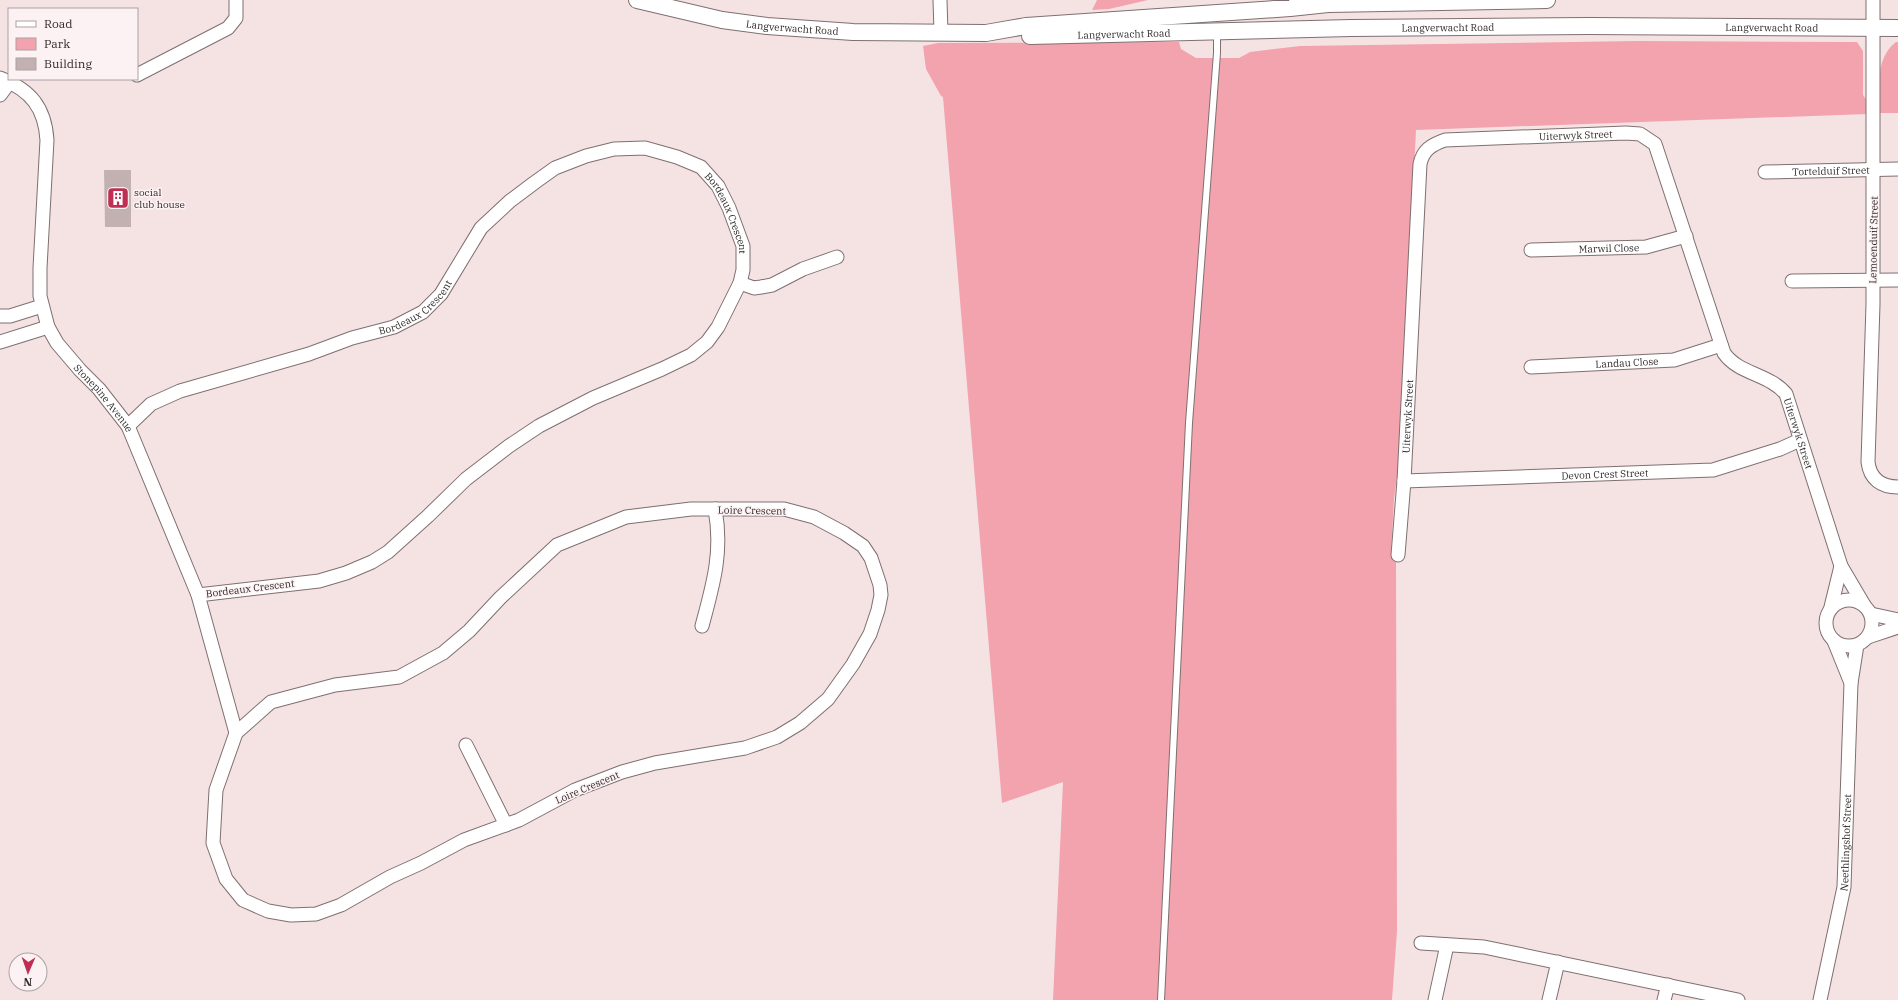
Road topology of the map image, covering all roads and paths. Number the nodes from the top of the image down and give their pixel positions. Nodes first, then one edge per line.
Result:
1 (236, 0) edge
2 (637, 0) edge
3 (940, 0) edge
4 (1306, 0) edge
5 (1547, 0) edge
6 (1873, 0) edge
7 (1328, 4) junction
8 (1218, 6) edge
9 (1874, 28) junction
10 (1898, 28) edge
11 (941, 32) junction
12 (998, 32) junction
13 (1217, 33) junction
14 (138, 74) edge
15 (5, 80) edge
16 (0, 95) edge
17 (1898, 169) edge
18 (1874, 170) junction
19 (1765, 172) dead end
20 (1686, 236) junction
21 (1531, 250) dead end
22 (837, 257) dead end
23 (1872, 280) junction
24 (1898, 280) edge
25 (1792, 281) dead end
26 (740, 283) junction
27 (42, 306) junction
28 (0, 316) edge
29 (48, 327) junction
30 (0, 342) edge
31 (1721, 345) junction
32 (1531, 367) dead end
33 (128, 426) junction
34 (1800, 440) junction
35 (1404, 481) junction
36 (1898, 487) edge
37 (715, 509) junction
38 (1398, 554) dead end
39 (1841, 566) junction
40 (198, 594) junction
41 (1831, 606) junction
42 (1867, 609) junction
43 (1898, 620) edge
44 (702, 626) dead end
45 (1898, 628) edge
46 (1868, 637) junction
47 (1834, 641) junction
48 (1857, 645) junction
49 (1850, 683) junction
50 (236, 733) junction
51 (466, 745) dead end
52 (506, 824) junction
53 (1421, 943) dead end
54 (1447, 945) junction
55 (1558, 962) junction
56 (1668, 985) junction
57 (1161, 1000) edge
58 (1435, 1000) edge
59 (1549, 1000) edge
60 (1664, 1000) edge
61 (1738, 1000) edge
62 (1820, 1000) edge

1 - 14 street
2 - 11 street, Langverwacht Road
3 - 11 street
4 - 7 street
5 - 7 street, Langverwacht Road
6 - 9 street, Lemoenduif Street
7 - 8 street, Langverwacht Road
8 - 12 street, Langverwacht Road
8 - 13 street
9 - 10 street, Langverwacht Road
9 - 13 street, Langverwacht Road
9 - 18 street, Lemoenduif Street
11 - 12 street, Langverwacht Road
12 - 13 street, Langverwacht Road
13 - 57 lane
15 - 16 street
15 - 27 street, Stonepine Avenue
17 - 18 street, Tortelduif Street
18 - 19 street, Tortelduif Street
18 - 23 street, Lemoenduif Street
20 - 21 street, Marwil Close
20 - 31 street, Uiterwyk Street
20 - 35 street, Uiterwyk Street
22 - 26 street
23 - 24 street
23 - 25 street
23 - 36 street, Lemoenduif Street
26 - 33 street, Bordeaux Crescent
26 - 40 street, Bordeaux Crescent
27 - 28 street
27 - 29 street, Stonepine Avenue
29 - 30 street
29 - 33 street, Stonepine Avenue
31 - 32 street, Landau Close
31 - 34 street, Uiterwyk Street
33 - 40 street, Stonepine Avenue
34 - 35 street, Devon Crest Street
34 - 39 street, Uiterwyk Street
35 - 38 street, Uiterwyk Street
37 - 44 street
37 - 50 street, Loire Crescent
37 - 52 street, Loire Crescent
39 - 41 street
39 - 42 street, Uiterwyk Street
40 - 50 street, Stonepine Avenue
41 - 42 street
41 - 47 street
42 - 43 street
42 - 46 street
45 - 46 street
46 - 48 street
47 - 48 street
47 - 49 street, Neethlingshof Street
48 - 49 street, Neethlingshof Street
49 - 62 street, Neethlingshof Street
50 - 52 street, Loire Crescent
51 - 52 street
53 - 54 street
54 - 55 street
54 - 58 street
55 - 56 street
55 - 59 street
56 - 60 street
56 - 61 street

